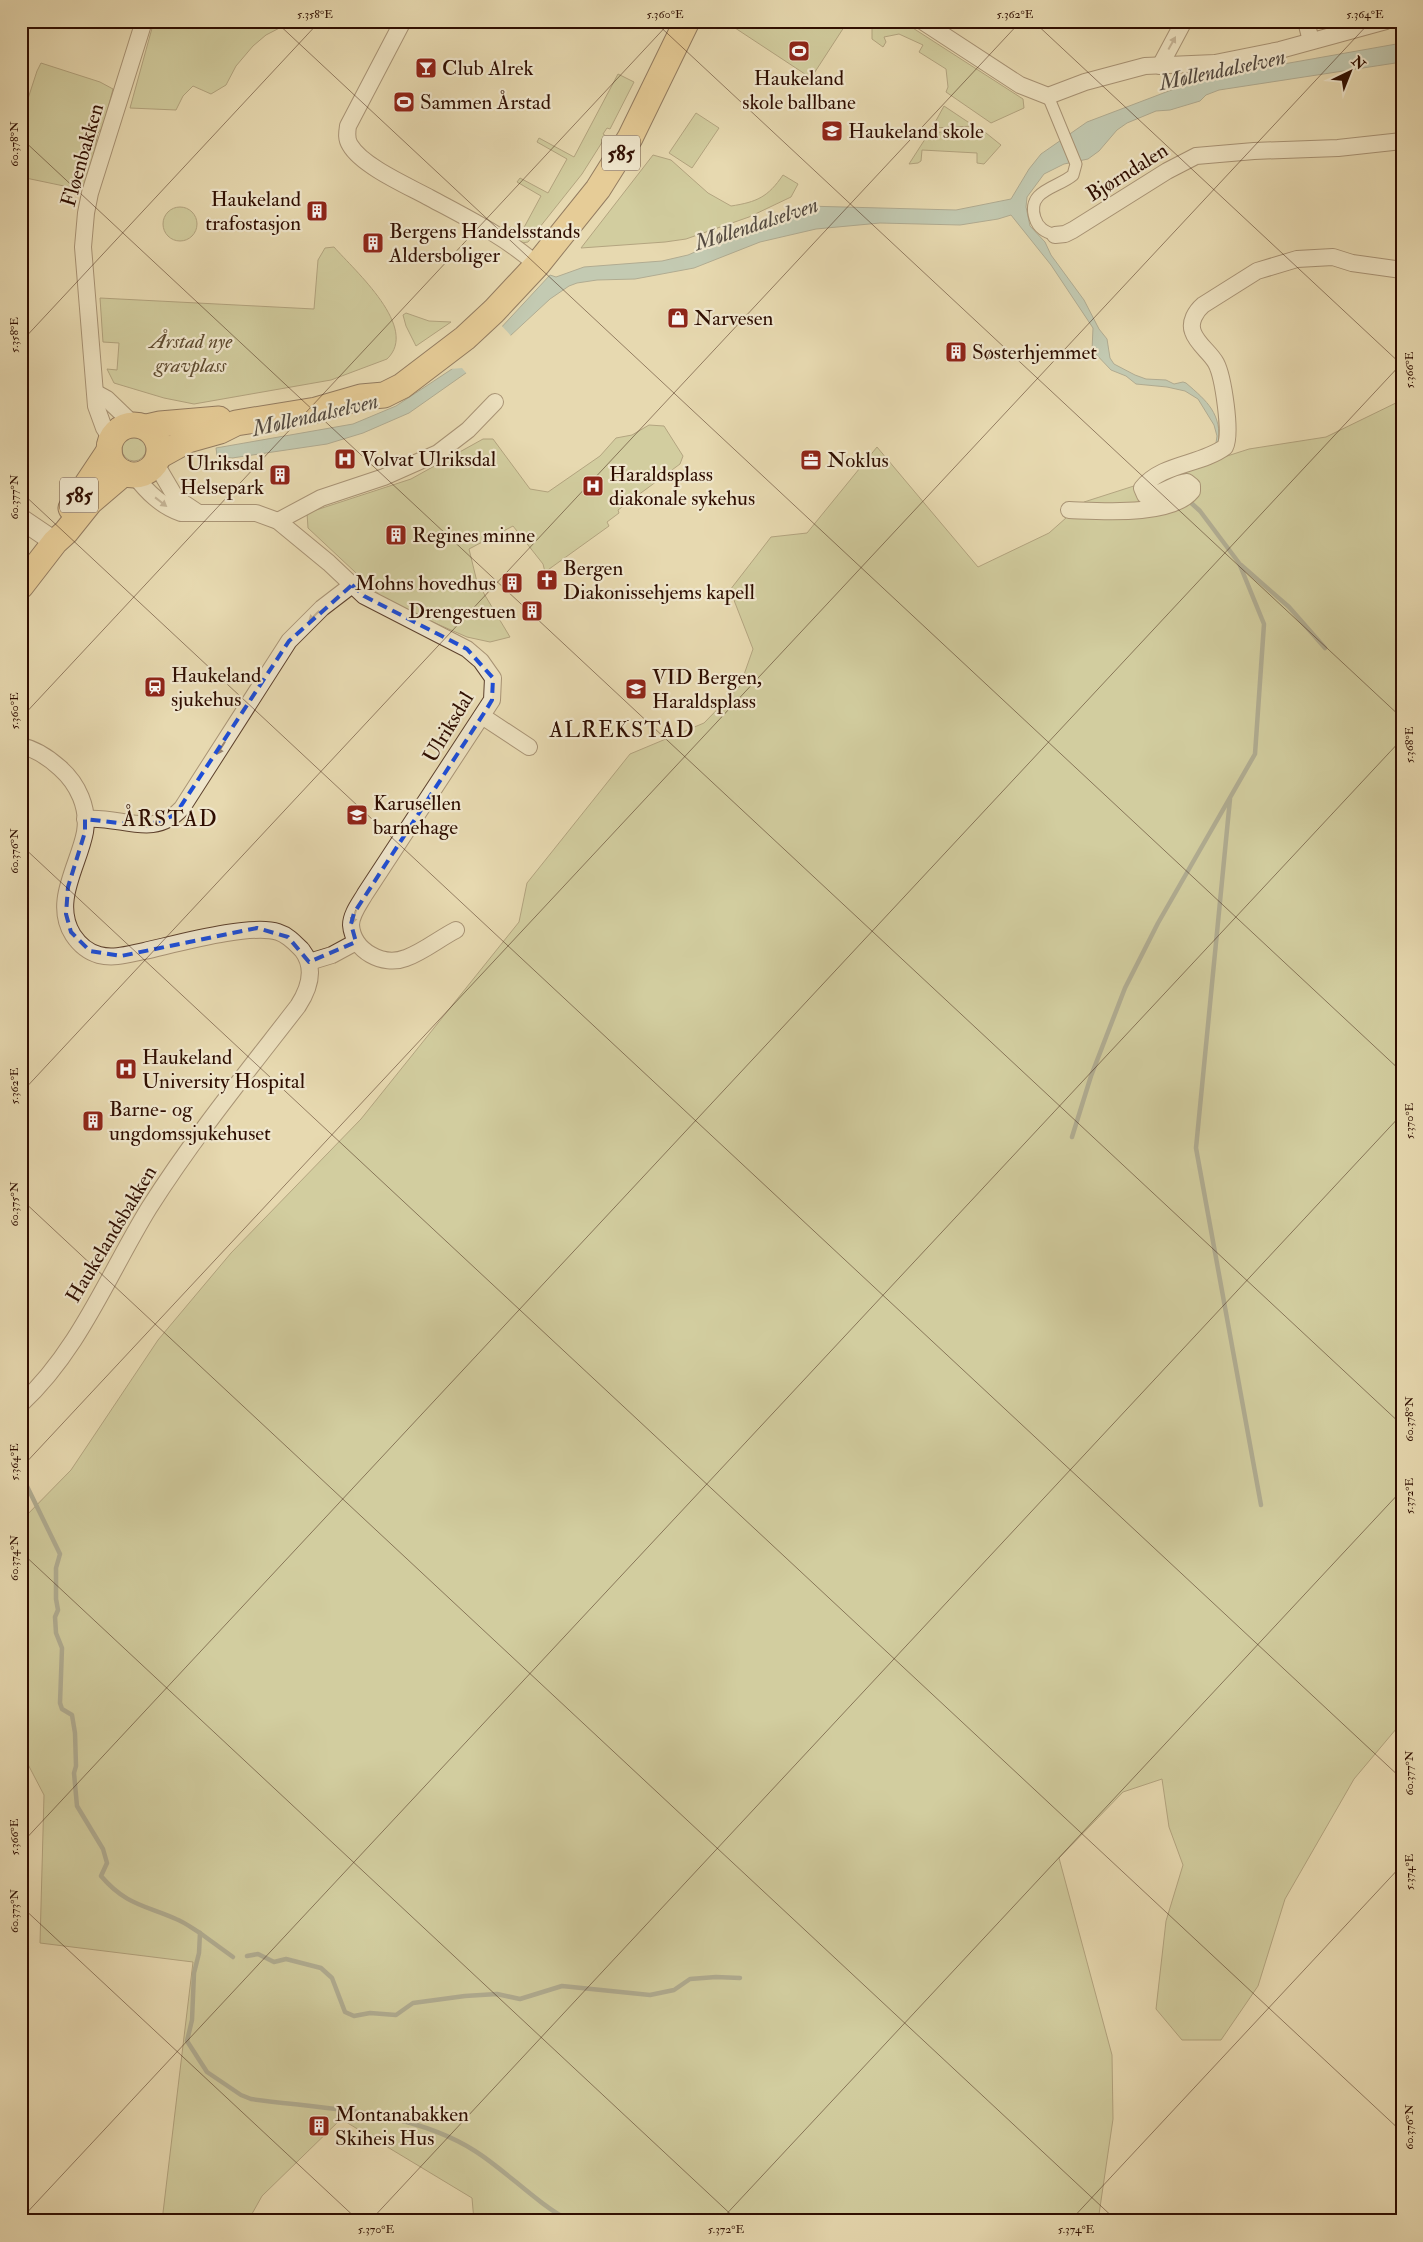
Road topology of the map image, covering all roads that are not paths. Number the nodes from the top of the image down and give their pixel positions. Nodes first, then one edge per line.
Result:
1 (144, 21) edge
2 (402, 21) edge
3 (922, 21) edge
4 (1184, 21) edge
5 (1306, 21) edge
6 (1386, 21) edge
7 (680, 24) edge
8 (1311, 41) junction
9 (1160, 66) junction
10 (1048, 96) junction
11 (1402, 142) edge
12 (1055, 235) joint
13 (537, 265) junction
14 (1402, 270) edge
15 (96, 393) junction
16 (495, 402) dead end
17 (236, 423) junction
18 (140, 425) junction
19 (110, 445) junction
20 (143, 467) junction
21 (1069, 510) dead end
22 (197, 512) junction
23 (21, 518) edge
24 (278, 521) junction
25 (55, 542) junction
26 (352, 585) junction
27 (21, 586) edge
28 (482, 716) junction
29 (21, 746) edge
30 (529, 747) dead end
31 (85, 818) junction
32 (456, 930) dead end
33 (356, 942) junction
34 (309, 962) junction
35 (21, 1404) edge

1 - 15 street, Fløenbakken
2 - 13 street
3 - 10 street
9 -> 4 street
5 - 8 street
6 - 8 street
7 - 13 main road, 585
8 - 9 street
9 - 10 street
10 - 12 street, Bjørndalen
11 - 12 street, Bjørndalen
13 - 17 main road, 585
14 - 21 street
15 - 18 street
15 - 19 street, Fløenbakken
16 - 24 street
17 - 18 main road, 585
17 - 20 main road, 585
18 - 19 main road, 585
18 - 20 main road
19 - 20 main road, 585
19 - 25 main road, 585
20 - 22 street
20 -> 22 street, Ulriksdal
20 - 25 main road, 585
22 - 24 street, Ulriksdal
23 - 25 street
24 - 26 street, Ulriksdal
25 - 27 main road, 585
26 - 28 street, Ulriksdal
26 -> 31 street
28 - 30 street
28 -> 33 street, Ulriksdal
29 - 31 street
31 - 34 street
32 - 33 street
33 - 34 street
34 - 35 street, Haukelandsbakken

